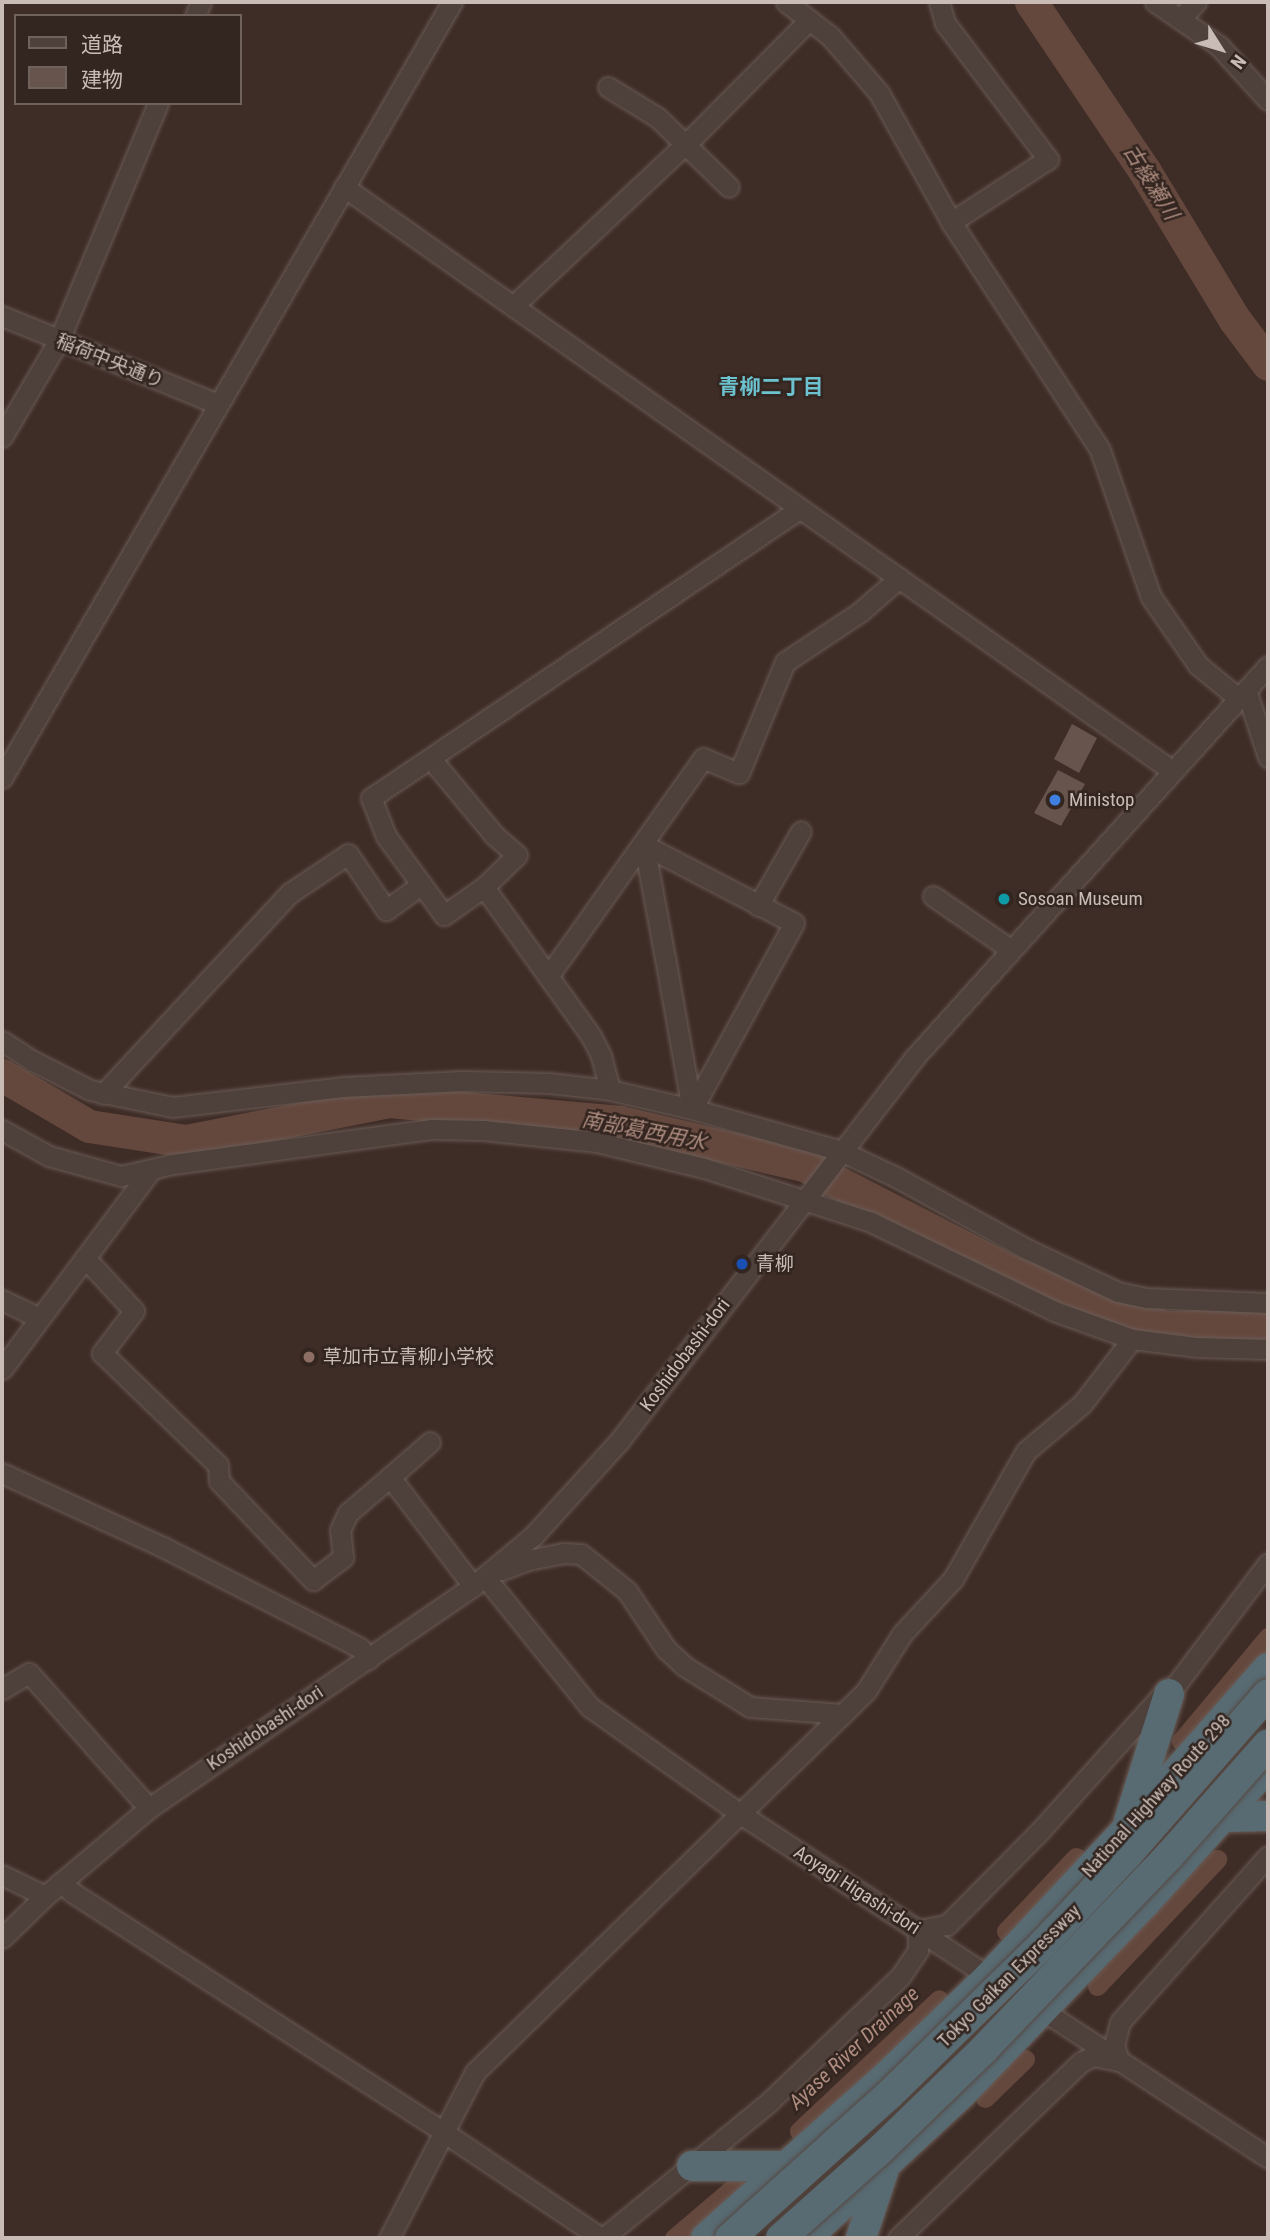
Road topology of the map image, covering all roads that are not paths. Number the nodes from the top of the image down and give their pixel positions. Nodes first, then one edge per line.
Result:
1 (452, 2) edge
2 (786, 2) edge
3 (939, 2) edge
4 (1155, 2) edge
5 (1196, 2) edge
6 (1181, 18) junction
7 (809, 20) junction
8 (608, 87) dead end
9 (1268, 100) edge
10 (158, 105) edge
11 (686, 142) junction
12 (344, 187) junction
13 (729, 187) dead end
14 (951, 222) junction
15 (513, 306) junction
16 (2, 316) edge
17 (59, 340) junction
18 (218, 404) junction
19 (2, 437) edge
20 (798, 510) junction
21 (899, 578) junction
22 (1268, 666) edge
23 (1242, 694) junction
24 (1268, 757) edge
25 (431, 759) junction
26 (1171, 770) junction
27 (2, 778) edge
28 (801, 831) dead end
29 (644, 845) junction
30 (422, 884) junction
31 (484, 887) junction
32 (933, 897) dead end
33 (758, 906) junction
34 (1010, 949) junction
35 (549, 975) junction
36 (2, 1041) edge
37 (610, 1090) junction
38 (103, 1094) junction
39 (692, 1109) junction
40 (2, 1130) edge
41 (838, 1155) junction
42 (150, 1171) junction
43 (807, 1196) junction
44 (85, 1258) junction
45 (2, 1300) edge
46 (1268, 1303) edge
47 (39, 1318) junction
48 (1132, 1339) junction
49 (1268, 1349) edge
50 (2, 1369) edge
51 (430, 1442) dead end
52 (2, 1473) edge
53 (390, 1477) junction
54 (1268, 1563) edge
55 (479, 1581) junction
56 (368, 1659) junction
57 (1268, 1668) edge
58 (2, 1689) edge
59 (1169, 1694) junction
60 (1268, 1694) edge
61 (843, 1714) junction
62 (1268, 1744) edge
63 (1268, 1766) edge
64 (149, 1808) junction
65 (738, 1813) junction
66 (1268, 1816) edge
67 (1224, 1817) junction
68 (1125, 1831) junction
69 (1268, 1856) edge
70 (2, 1875) edge
71 (61, 1882) junction
72 (45, 1896) junction
73 (918, 1930) junction
74 (2, 1938) edge
75 (989, 1977) junction
76 (1042, 2010) junction
77 (1119, 2061) junction
78 (445, 2133) junction
79 (1268, 2158) edge
80 (692, 2166) junction
81 (787, 2166) junction
82 (884, 2168) junction
83 (389, 2238) edge
84 (602, 2238) edge
85 (706, 2238) edge
86 (730, 2238) edge
87 (781, 2238) edge
88 (806, 2238) edge
89 (861, 2238) edge
90 (898, 2238) edge

1 - 12 street
2 - 7 street
3 - 14 street
4 - 6 street
5 - 6 street
6 - 9 street
7 - 11 street
7 - 14 street
8 - 11 street
10 - 17 street
11 - 13 street
11 - 15 street
12 - 15 street
12 - 18 street
14 - 23 street
15 - 20 street
16 - 17 street, 稲荷中央通り
17 - 18 street, 稲荷中央通り
17 - 19 street
18 - 27 street
20 - 21 street
20 - 25 street
21 - 26 street
21 - 29 street
22 - 23 street, Koshidobashi-dori
23 - 24 street
23 - 26 street, Koshidobashi-dori
25 - 30 street
25 - 31 street
26 - 34 street, Koshidobashi-dori
28 - 33 street
29 - 33 street
29 - 35 street
29 - 39 street
30 - 31 street
30 - 38 street
31 - 35 street
32 - 34 street
33 - 39 street
34 - 41 street, Koshidobashi-dori
35 - 37 street
36 - 38 street
37 - 38 street
37 - 39 street
39 - 41 street
40 - 42 street
41 - 43 street, Koshidobashi-dori
41 - 46 street
42 - 43 street
42 - 44 street
43 - 48 street
43 - 55 street, Koshidobashi-dori
44 - 47 street
44 - 53 street
45 - 47 street
47 - 50 street
48 - 49 street
48 - 61 street
51 - 53 street
52 - 56 street
53 - 55 street, Aoyagi Higashi-dori
54 - 59 street
55 - 56 street, Koshidobashi-dori
55 - 61 street
55 - 65 street, Aoyagi Higashi-dori
56 - 64 street, Koshidobashi-dori
57 - 68 highway, National Highway Route 298
58 - 64 street
59 - 68 highway
59 - 73 street
60 - 86 highway, Tokyo Gaikan Expressway, bridge
61 - 65 street
62 - 87 highway, Tokyo Gaikan Expressway, bridge
63 - 67 highway
64 - 71 street, Koshidobashi-dori
65 - 73 street, Aoyagi Higashi-dori
65 - 78 street
66 - 67 highway
67 - 76 highway
68 - 75 highway, National Highway Route 298
69 - 77 street
70 - 72 street
71 - 72 street, Koshidobashi-dori
71 - 78 street
72 - 74 street, Koshidobashi-dori
73 - 75 street, Aoyagi Higashi-dori
73 - 80 street
75 - 76 street, Aoyagi Higashi-dori
75 - 81 highway, National Highway Route 298
76 - 77 street, Aoyagi Higashi-dori
76 - 82 highway
77 - 79 street, Aoyagi Higashi-dori
77 - 90 street
78 - 83 street
78 - 84 street
80 - 81 highway
80 - 84 street
81 - 85 highway, National Highway Route 298
82 - 88 highway
82 - 89 highway

